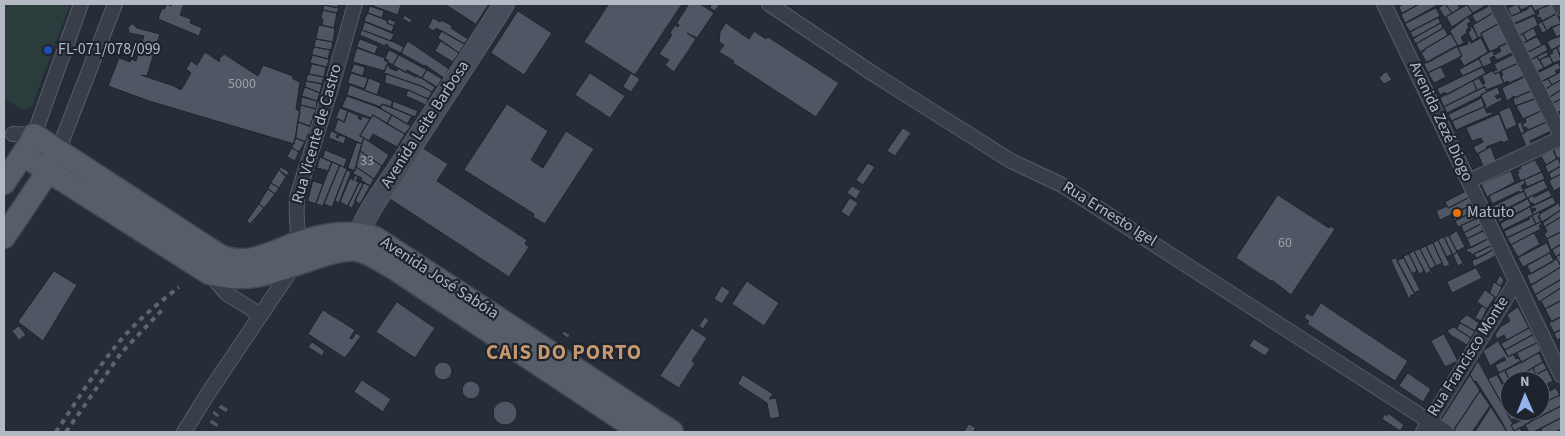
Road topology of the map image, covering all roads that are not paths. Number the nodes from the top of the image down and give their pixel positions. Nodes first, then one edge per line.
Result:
1 (81, 4) edge
2 (115, 4) edge
3 (354, 4) edge
4 (504, 4) edge
5 (769, 4) edge
6 (1384, 4) edge
7 (1496, 4) edge
8 (1560, 4) edge
9 (1561, 8) edge
10 (1561, 137) edge
11 (18, 138) edge
12 (54, 161) junction
13 (1469, 181) junction
14 (4, 183) edge
15 (4, 237) edge
16 (356, 242) junction
17 (297, 254) junction
18 (209, 272) junction
19 (1516, 282) junction
20 (260, 315) junction
21 (1561, 375) edge
22 (1426, 427) edge
23 (184, 432) edge
24 (641, 432) edge
25 (672, 432) edge
26 (1446, 432) edge

1 - 11 street
2 - 12 street
3 - 17 street, Rua Vicente de Castro
4 - 16 street, Avenida Leite Barbosa
5 - 22 street, Rua Ernesto Igel
6 - 13 street, Avenida Zezé Diogo
7 - 10 street
8 - 9 street
10 - 13 street
11 - 12 main road, Avenida José Sabóia
11 - 14 main road
12 - 15 main road
12 - 17 main road, Avenida José Sabóia
12 - 18 main road, Avenida José Sabóia
13 - 19 street, Avenida Zezé Diogo
16 - 17 main road, Avenida José Sabóia
16 - 24 main road, Avenida José Sabóia
16 - 25 main road, Avenida José Sabóia
17 - 18 main road, Avenida José Sabóia
17 - 20 street
18 - 20 street
19 - 21 street, Avenida Zezé Diogo
19 - 22 street, Rua Francisco Monte
20 - 23 street
22 - 26 street, Rua Ernesto Igel

